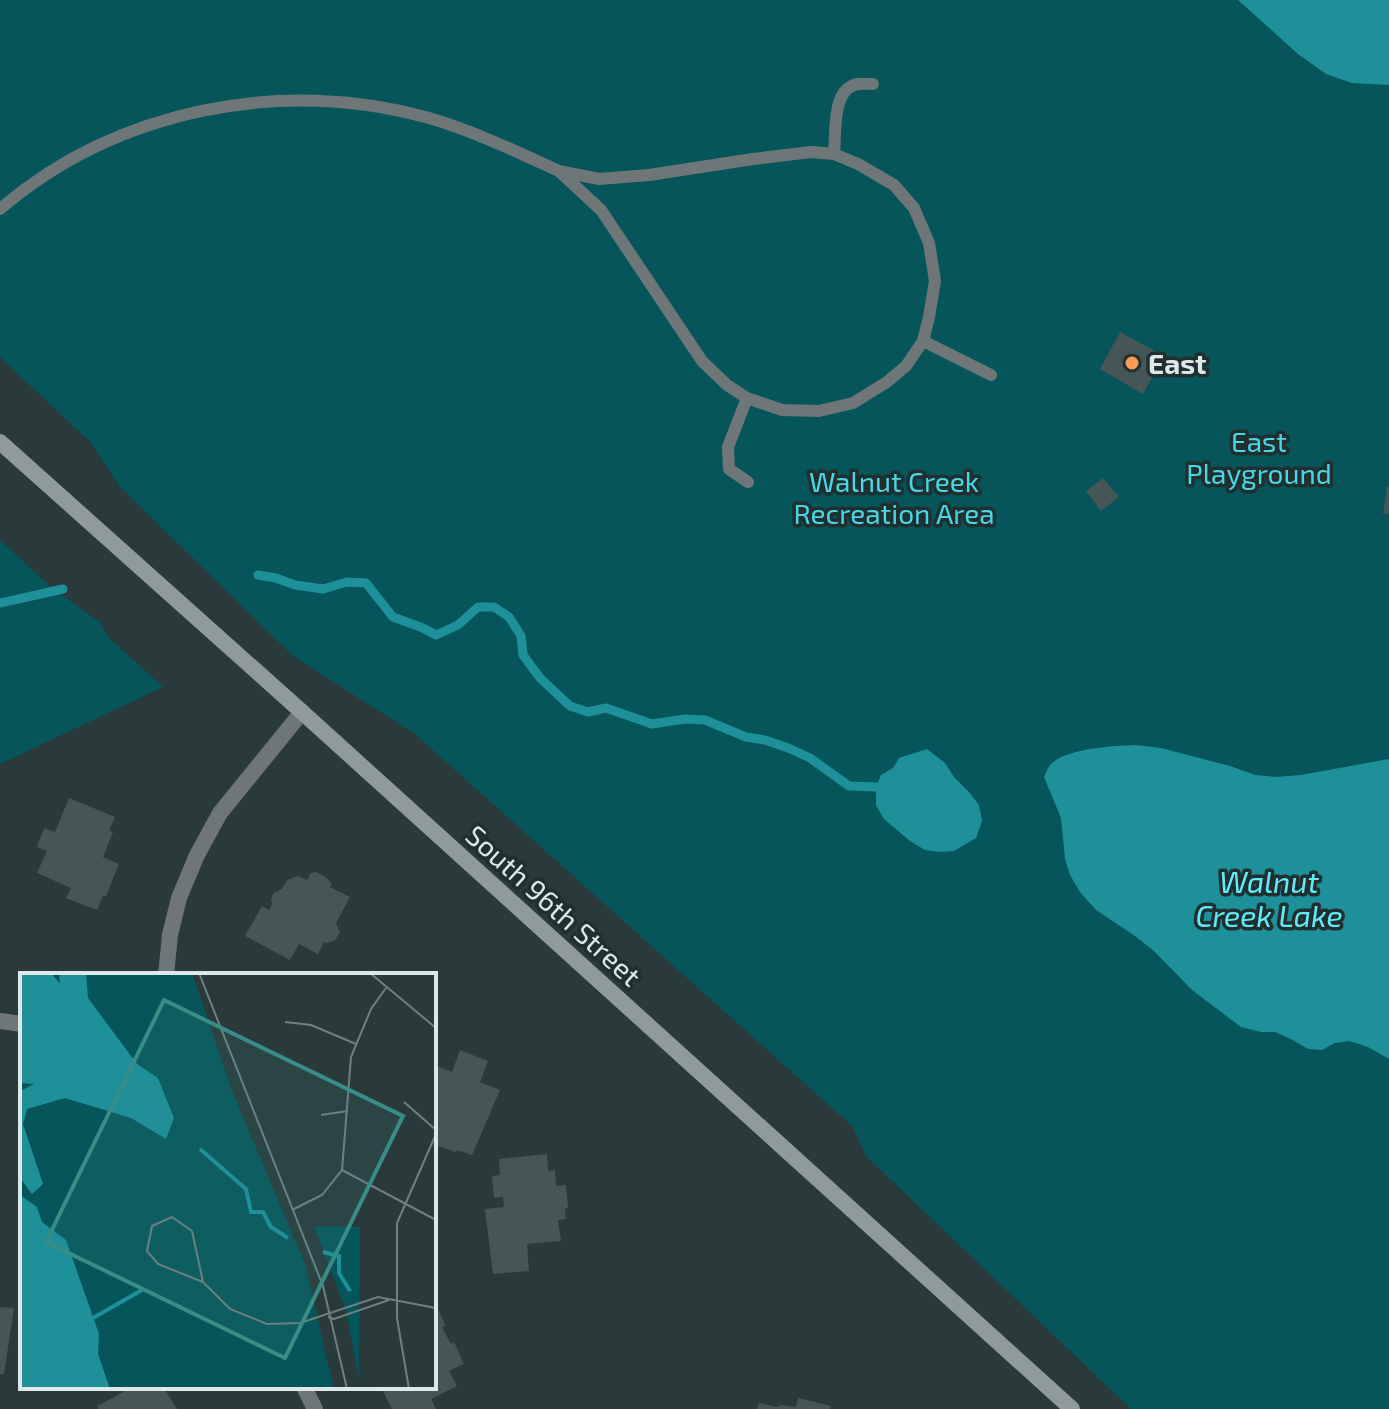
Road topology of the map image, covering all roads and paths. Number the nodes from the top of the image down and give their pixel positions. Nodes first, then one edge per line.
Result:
1 (873, 84) dead end
2 (834, 154) junction
3 (559, 171) junction
4 (0, 209) edge
5 (923, 341) junction
6 (991, 375) dead end
7 (747, 398) junction
8 (0, 442) edge
9 (748, 482) dead end
10 (302, 712) junction
11 (166, 973) edge
12 (0, 1021) edge
13 (20, 1024) edge
14 (305, 1389) edge
15 (315, 1409) edge
16 (1072, 1409) edge

1 - 2 lane
2 - 3 lane
2 - 5 lane
3 - 4 lane
3 - 7 lane
5 - 6 lane
5 - 7 lane
7 - 9 lane
8 - 10 main road, South 96th Street
10 - 11 street
10 - 16 main road, South 96th Street
12 - 13 street
14 - 15 street

